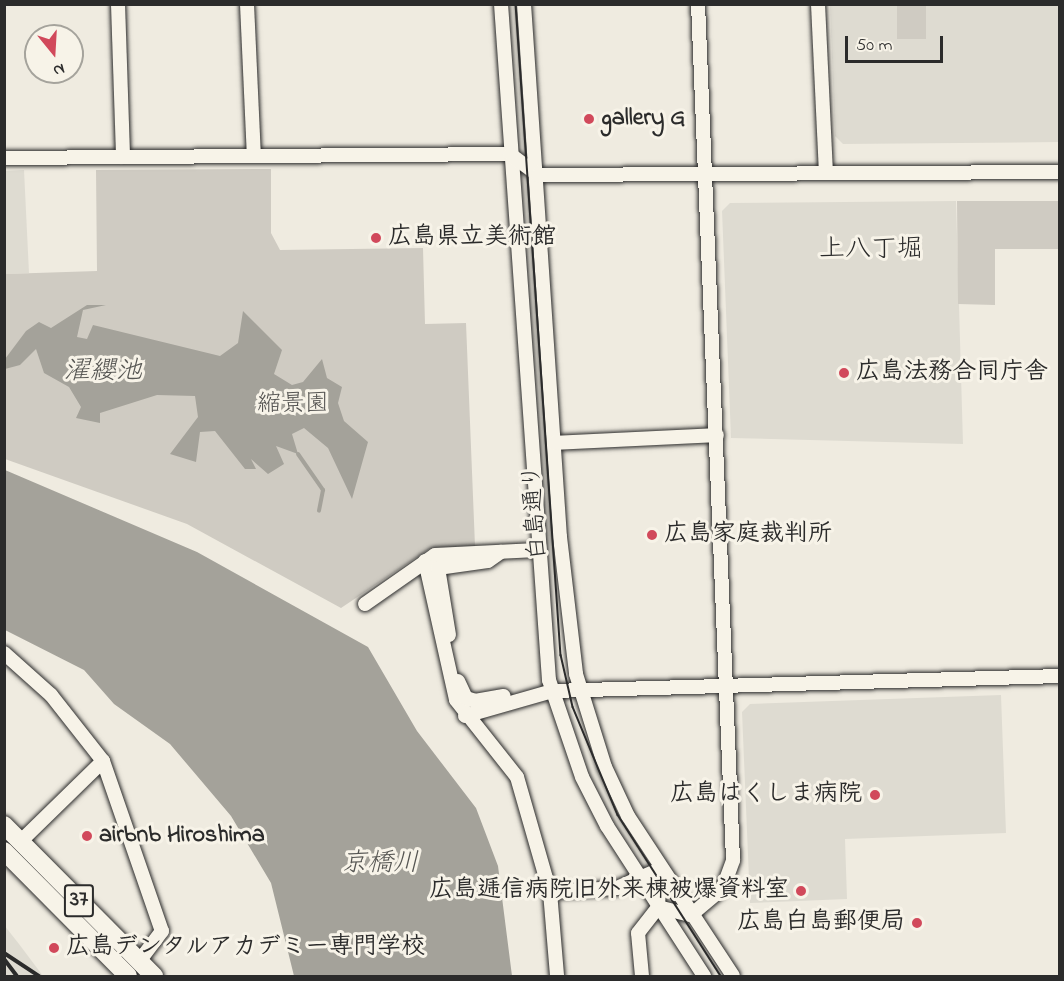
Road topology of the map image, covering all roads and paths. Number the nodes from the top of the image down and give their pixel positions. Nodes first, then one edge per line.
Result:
1 (118, 4) edge
2 (248, 4) edge
3 (501, 4) edge
4 (524, 4) edge
5 (698, 4) edge
6 (819, 4) edge
7 (510, 153) junction
8 (254, 156) junction
9 (123, 157) junction
10 (4, 158) edge
11 (1059, 171) edge
12 (826, 172) junction
13 (706, 173) junction
14 (538, 175) junction
15 (717, 435) junction
16 (554, 443) junction
17 (537, 550) junction
18 (501, 552) junction
19 (425, 561) junction
20 (365, 604) dead end
21 (4, 653) edge
22 (1059, 676) edge
23 (727, 688) junction
24 (552, 691) junction
25 (582, 694) junction
26 (524, 697) junction
27 (465, 716) junction
28 (104, 761) junction
29 (4, 825) edge
30 (21, 842) junction
31 (4, 851) edge
32 (660, 869) junction
33 (639, 880) junction
34 (550, 892) junction
35 (658, 907) junction
36 (691, 915) junction
37 (133, 969) edge
38 (154, 976) edge
39 (557, 976) edge
40 (642, 976) edge
41 (704, 976) edge
42 (733, 976) edge

1 - 9 street
2 - 8 street
3 - 7 street, 白島通り
4 - 14 street, 白島通り
5 - 13 street
6 - 12 street
7 - 8 street
7 - 14 street
7 - 17 street, 白島通り
8 - 9 street
9 - 10 street
11 - 12 street
12 - 13 street
13 - 14 street
13 - 15 street
14 - 16 street, 白島通り
15 - 16 street
15 - 23 street
16 - 25 street, 白島通り
17 - 18 street
17 - 24 street, 白島通り
18 - 19 street
18 - 26 street
19 - 20 street
19 - 27 street
21 - 28 street
22 - 23 street
23 - 25 street
23 - 36 street
24 - 25 street
24 - 26 street
24 - 33 street, 白島通り
25 - 32 street, 白島通り
26 - 27 street
27 - 34 street
28 - 30 street
28 - 37 street
29 - 30 main road, 37
30 - 37 main road, 37
31 - 37 main road, 37
32 - 33 street
32 - 35 street
32 - 36 street, 白島通り
33 - 34 street
33 - 35 street, 白島通り
34 - 39 street
35 - 36 street
35 - 40 street
35 - 41 street, 白島通り
36 - 42 street, 白島通り
37 - 38 main road, 37

